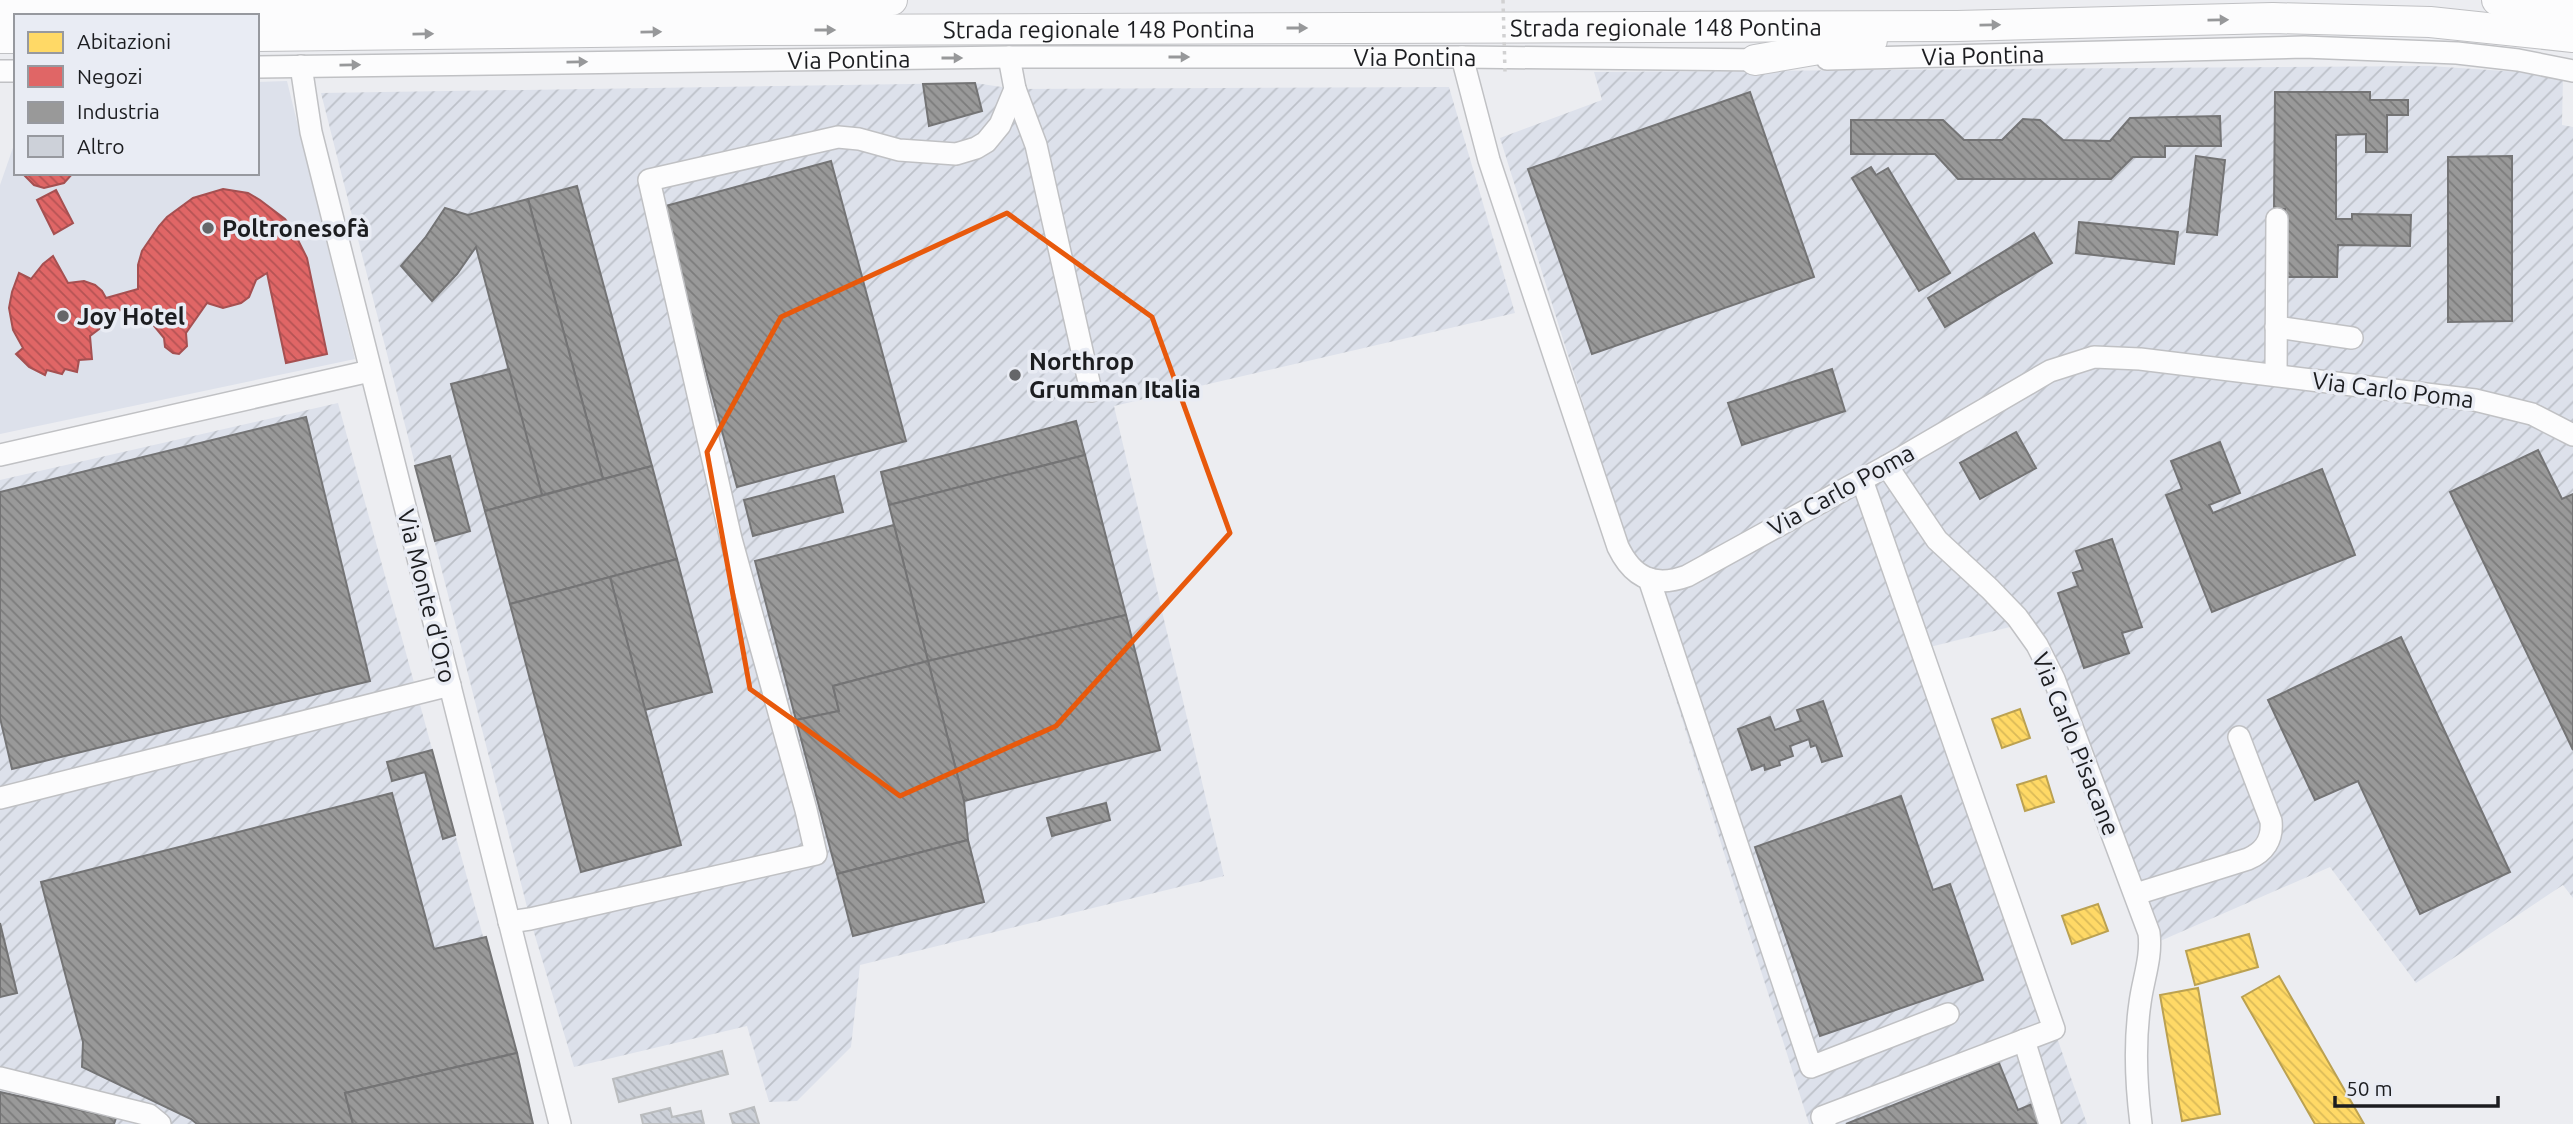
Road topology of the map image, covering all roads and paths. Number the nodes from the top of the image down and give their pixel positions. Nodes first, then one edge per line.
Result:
1 (892, 0) edge
2 (1503, 0) edge
3 (2497, 0) edge
4 (2573, 9) edge
5 (0, 12) edge
6 (1957, 26) junction
7 (757, 30) joint
8 (259, 36) edge
9 (2573, 37) edge
10 (1009, 57) junction
11 (1462, 57) junction
12 (1755, 60) junction
13 (301, 66) junction
14 (259, 67) edge
15 (2573, 71) edge
16 (1505, 72) dead end
17 (1015, 89) junction
18 (2277, 219) dead end
19 (2277, 327) junction
20 (2352, 338) dead end
21 (370, 371) junction
22 (2276, 375) junction
23 (1091, 391) dead end
24 (2573, 435) edge
25 (0, 455) edge
26 (1887, 466) junction
27 (1862, 480) junction
28 (1649, 579) junction
29 (450, 685) junction
30 (2239, 737) dead end
31 (0, 798) edge
32 (2136, 894) junction
33 (509, 922) junction
34 (1948, 1014) dead end
35 (2024, 1040) junction
36 (0, 1078) edge
37 (160, 1124) edge
38 (560, 1124) edge
39 (1825, 1124) edge
40 (2050, 1124) edge
41 (2141, 1124) edge

1 - 5 highway
2 - 16 path, bridge
3 - 4 highway
7 -> 6 highway, Strada regionale 148 Pontina
6 -> 9 highway, Strada regionale 148 Pontina
6 - 12 highway
8 -> 7 highway, Via Pontina
10 -> 11 street, Via Pontina
13 -> 10 street, Via Pontina
10 - 17 street
11 - 12 street, Via Pontina
11 - 28 street
12 - 15 street, Via Pontina
13 - 14 street, Via Pontina
13 - 21 street, Via Monte d'Oro
17 - 23 street
17 - 33 street
18 - 19 street
19 - 20 street
19 - 22 street
21 - 25 street
21 - 29 street, Via Monte d'Oro
22 - 24 street, Via Carlo Poma
22 - 26 street, Via Carlo Poma
26 - 27 street, Via Carlo Poma
26 - 32 street, Via Carlo Pisacane
27 - 28 street, Via Carlo Poma
27 - 35 street
28 - 34 street
29 - 31 street
29 - 33 street, Via Monte d'Oro
30 - 32 street
32 - 41 street, Via Carlo Pisacane
33 - 38 street, Via Monte d'Oro
35 - 39 street
35 - 40 street
36 - 37 street

